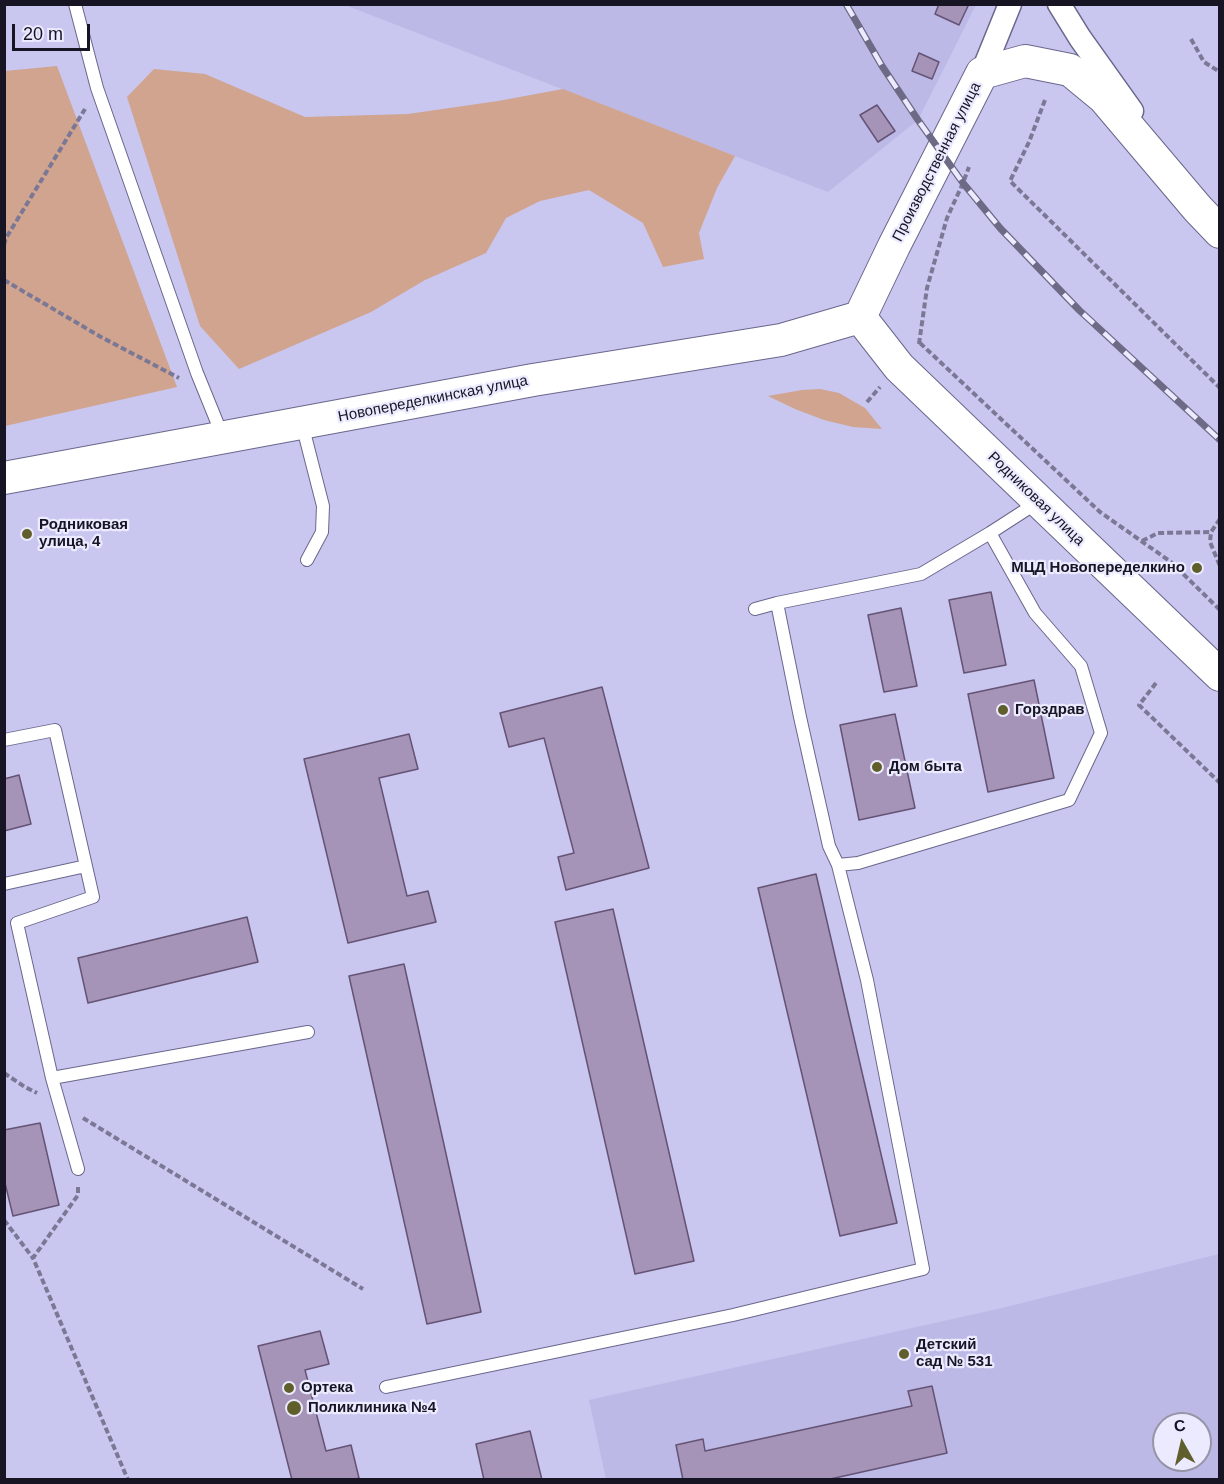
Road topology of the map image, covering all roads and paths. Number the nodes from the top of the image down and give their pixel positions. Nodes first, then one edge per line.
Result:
1 (1010, 4) edge
2 (1059, 4) edge
3 (74, 5) edge
4 (1191, 39) dead end
5 (1220, 72) edge
6 (982, 73) junction
7 (97, 88) junction
8 (1045, 100) dead end
9 (1145, 146) junction
10 (970, 165) dead end
11 (1209, 206) edge
12 (1220, 232) edge
13 (4, 245) edge
14 (4, 280) edge
15 (860, 317) junction
16 (180, 379) dead end
17 (1220, 388) edge
18 (302, 423) junction
19 (223, 438) junction
20 (4, 478) edge
21 (1039, 501) junction
22 (1220, 519) edge
23 (1211, 532) junction
24 (990, 533) junction
25 (1142, 541) junction
26 (308, 560) dead end
27 (1220, 566) edge
28 (777, 603) junction
29 (755, 609) dead end
30 (1220, 610) edge
31 (1220, 675) edge
32 (1156, 682) dead end
33 (4, 740) edge
34 (1220, 783) edge
35 (838, 865) junction
36 (86, 866) junction
37 (4, 884) edge
38 (308, 1032) dead end
39 (4, 1073) edge
40 (52, 1078) junction
41 (59, 1103) junction
42 (78, 1169) joint
43 (4, 1220) edge
44 (33, 1258) junction
45 (363, 1289) dead end
46 (386, 1387) dead end
47 (128, 1479) edge

1 - 6 street, Производственная улица
2 - 9 street
3 - 7 lane
4 - 5 path
6 - 9 main road
6 - 15 main road, Производственная улица
7 - 13 path
7 - 19 lane
8 - 17 path
9 - 11 main road
10 - 25 path
11 - 12 main road
14 - 16 path
15 - 18 main road, Новопеределкинская улица
15 - 21 main road, Родниковая улица
18 - 19 main road, Новопеределкинская улица
18 - 26 lane
19 - 20 main road, Новопеределкинская улица
21 - 24 lane
21 - 31 main road, Родниковая улица
22 - 23 path
23 - 25 path
23 - 27 path
24 - 28 lane
24 - 35 lane
25 - 30 path
28 - 29 lane
28 - 35 lane
32 - 34 path
33 - 36 lane
35 - 46 lane
36 - 37 lane
36 - 40 lane
38 - 40 lane
39 - 41 path
40 - 41 lane
41 - 42 lane
41 - 45 path
42 - 44 path
43 - 44 path
44 - 47 path

